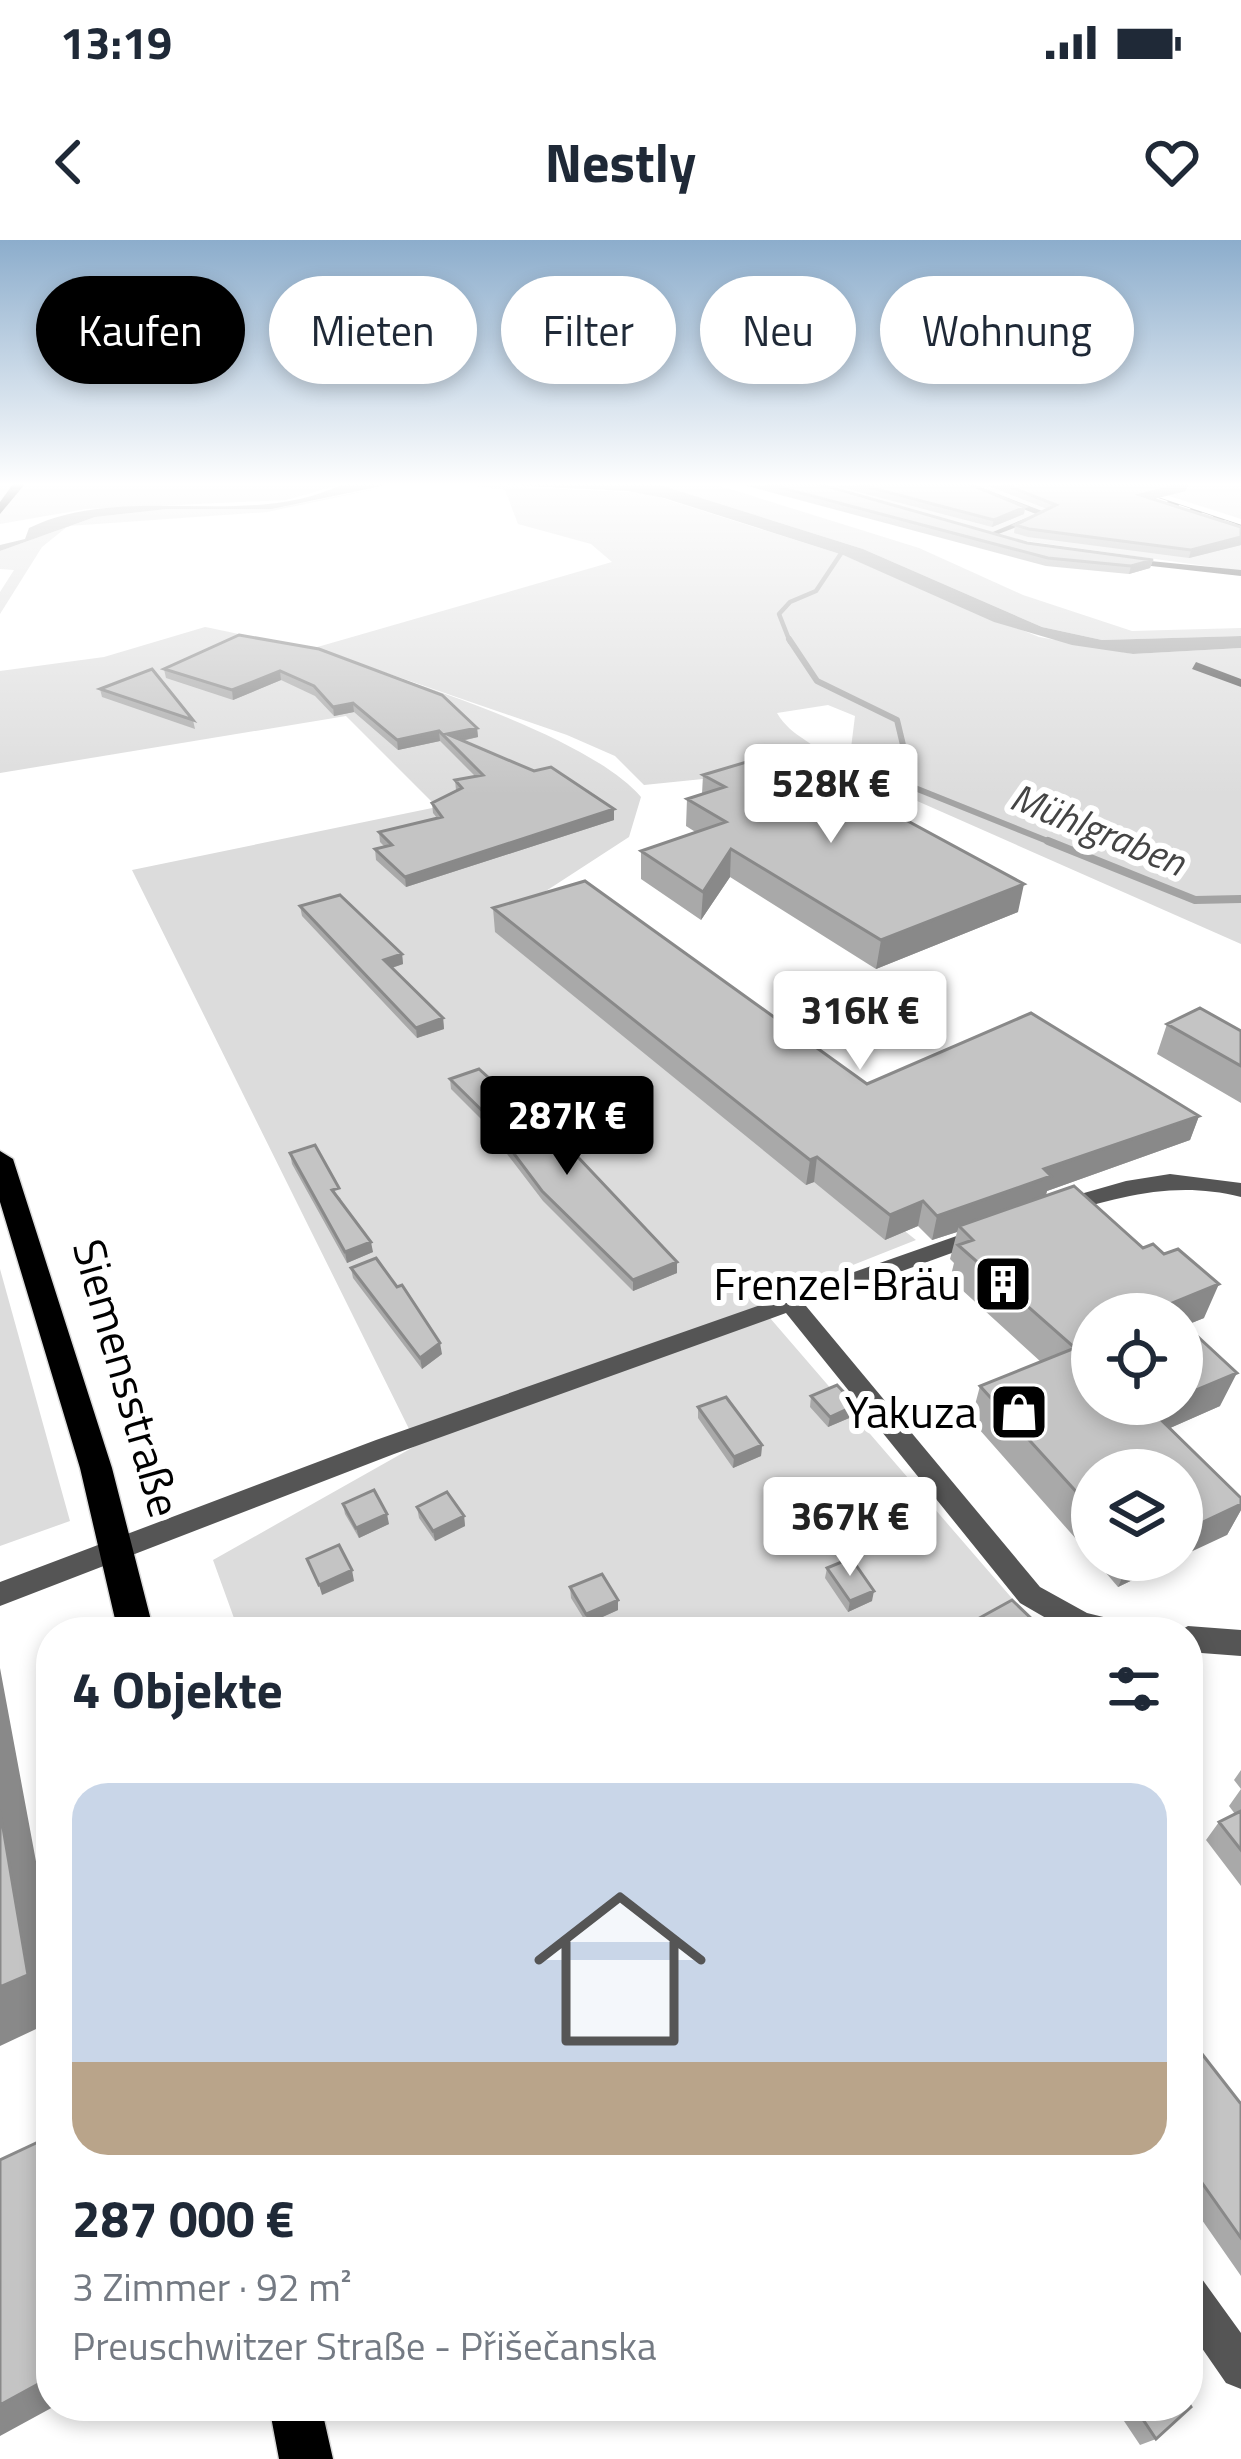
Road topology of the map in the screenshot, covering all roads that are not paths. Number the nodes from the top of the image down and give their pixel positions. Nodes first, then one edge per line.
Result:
1 (1196, 666) dead end
2 (1241, 683) edge
3 (0, 1159) edge
4 (1241, 1190) edge
5 (792, 1305) junction
6 (118, 1550) junction
7 (0, 1594) edge
8 (133, 1617) edge
9 (1069, 1617) edge
10 (1203, 1640) edge
11 (1241, 1643) edge
12 (1203, 2315) edge
13 (1241, 2368) edge
14 (299, 2421) edge
15 (306, 2459) edge

1 - 2 street
3 - 6 main road, Siemensstraße
4 - 5 street
5 - 6 street
5 - 9 street
6 - 7 street
6 - 8 main road, Siemensstraße
10 - 11 street
12 - 13 street
14 - 15 main road

